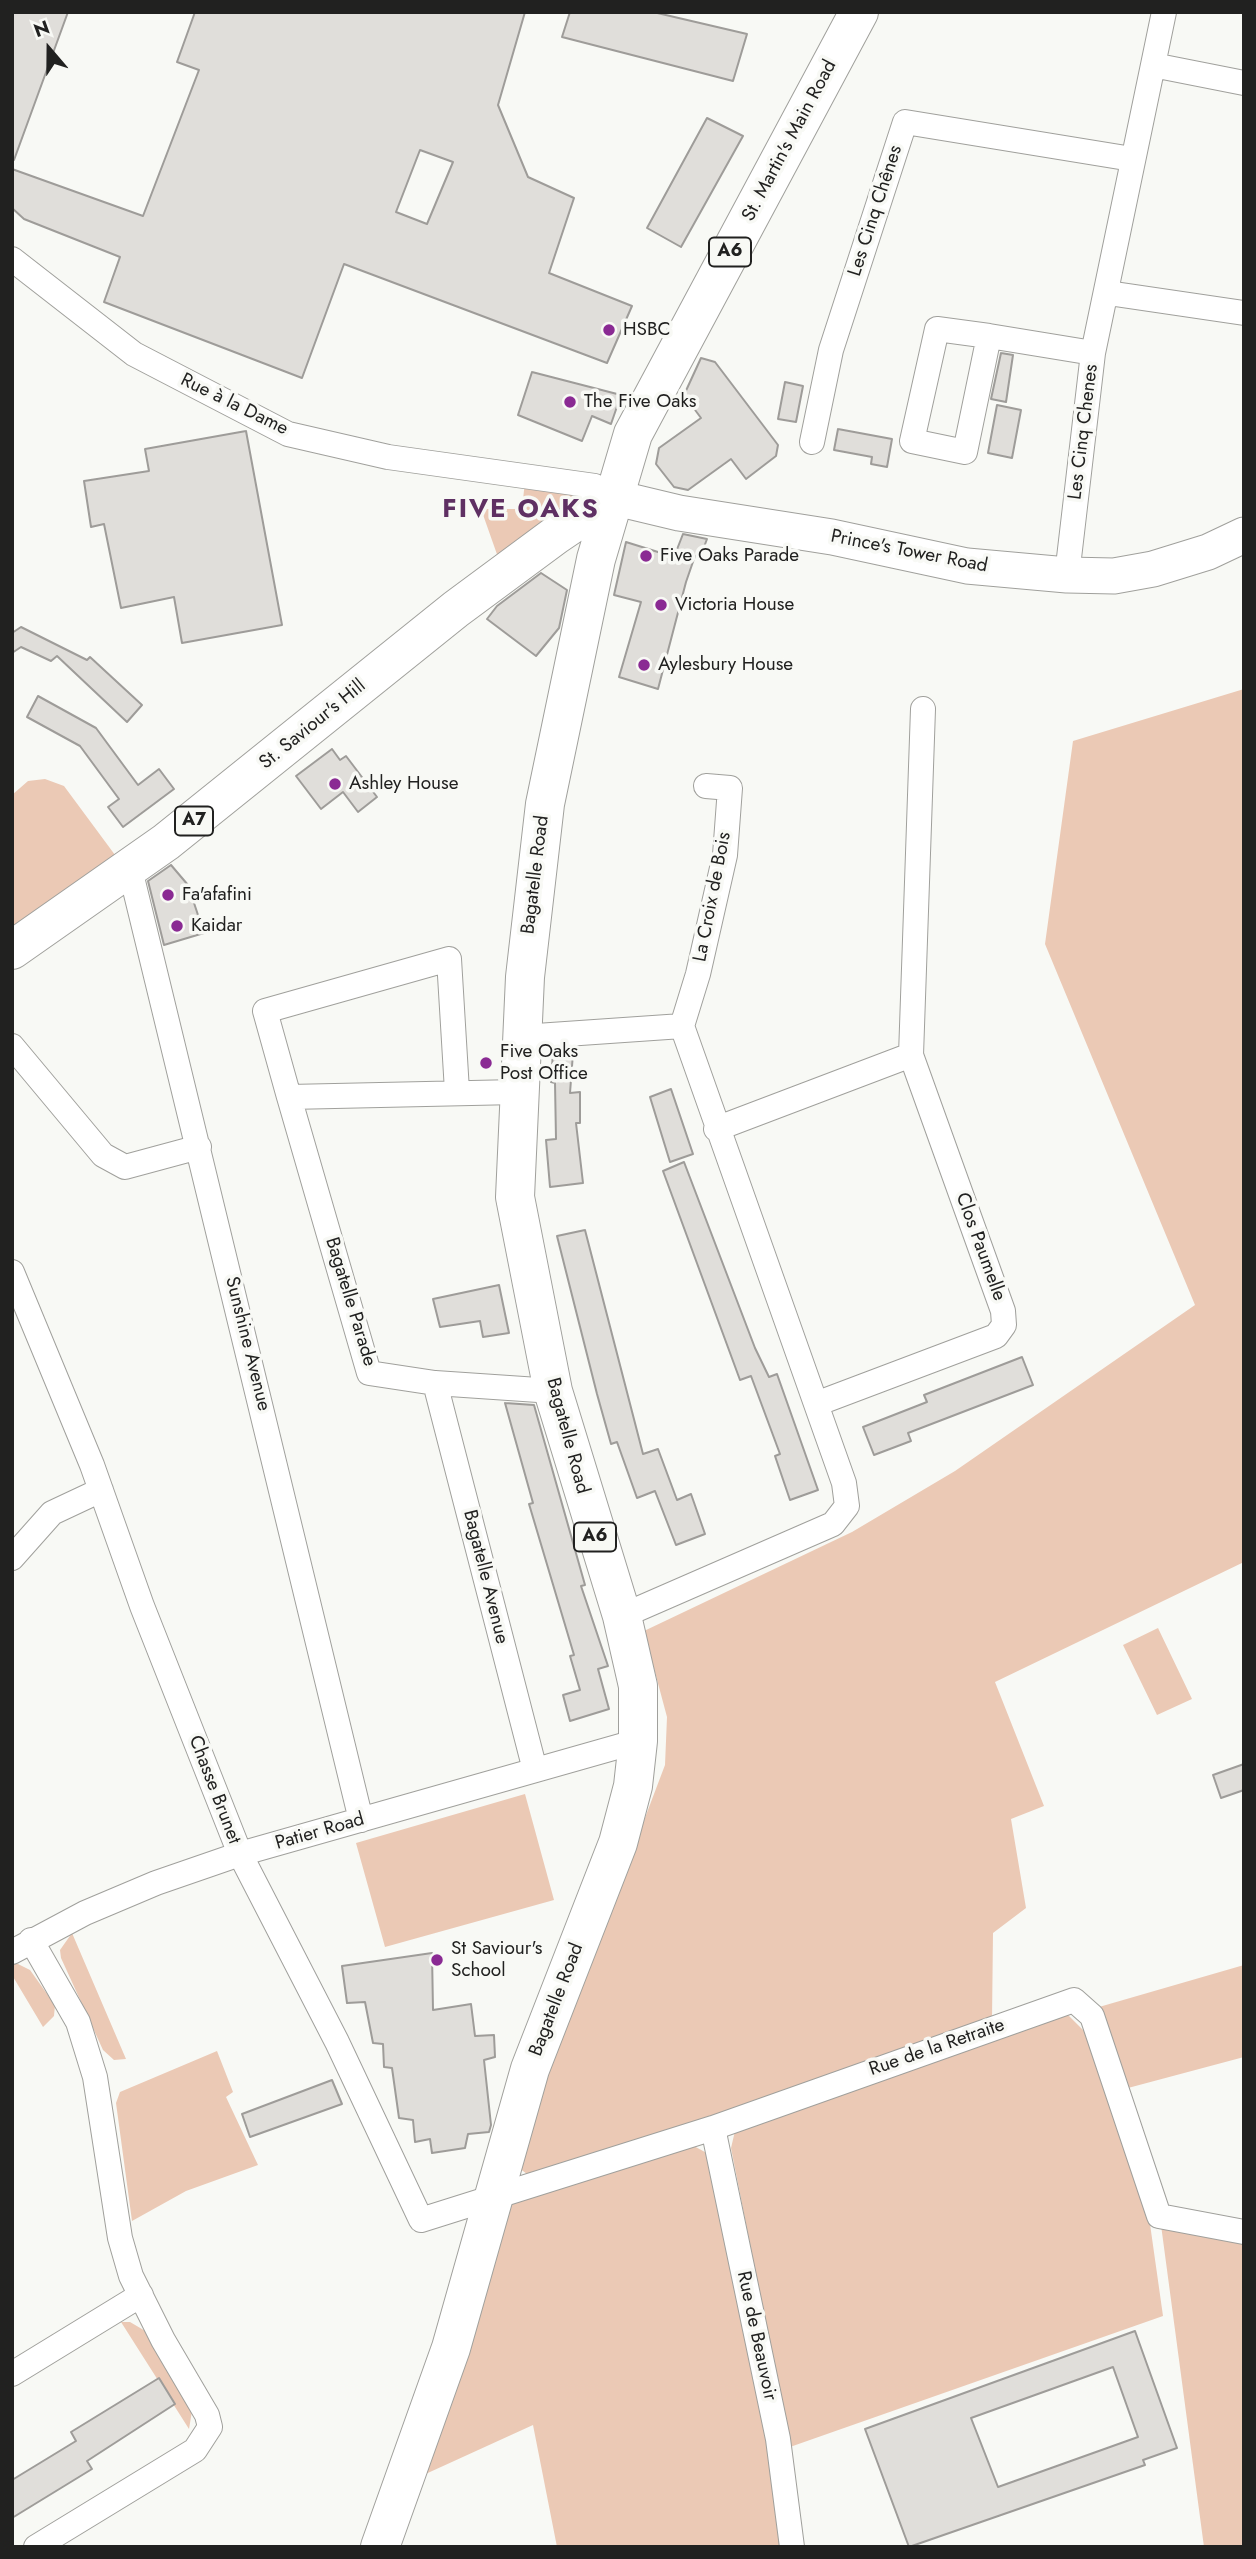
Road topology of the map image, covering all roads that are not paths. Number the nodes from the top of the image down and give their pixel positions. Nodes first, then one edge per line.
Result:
1 (859, 12) edge
2 (1164, 12) edge
3 (1153, 65) junction
4 (1244, 83) edge
5 (1132, 159) junction
6 (12, 259) edge
7 (1108, 293) junction
8 (1244, 313) edge
9 (989, 336) junction
10 (1093, 353) junction
11 (812, 442) dead end
12 (612, 497) junction
13 (1244, 535) edge
14 (551, 538) junction
15 (596, 559) junction
16 (1067, 575) junction
17 (923, 709) dead end
18 (706, 786) dead end
19 (130, 869) junction
20 (12, 950) edge
21 (682, 1027) junction
22 (522, 1037) junction
23 (12, 1046) edge
24 (911, 1055) junction
25 (457, 1091) junction
26 (517, 1092) junction
27 (289, 1097) junction
28 (716, 1129) junction
29 (199, 1147) junction
30 (12, 1272) edge
31 (435, 1383) junction
32 (553, 1391) junction
33 (816, 1404) junction
34 (101, 1490) junction
35 (12, 1558) edge
36 (622, 1616) junction
37 (638, 1741) junction
38 (534, 1770) junction
39 (361, 1820) junction
40 (240, 1854) junction
41 (22, 1946) edge
42 (713, 2127) junction
43 (494, 2196) junction
44 (1244, 2232) edge
45 (141, 2295) junction
46 (12, 2374) edge
47 (36, 2547) edge
48 (380, 2547) edge
49 (792, 2547) edge

1 - 12 main road, St. Martin's Main Road / A6
2 - 3 street
3 - 4 street
3 - 5 street
5 - 7 street
5 - 11 street, Les Cinq Chênes
6 - 12 street, Rue à la Dame
7 - 8 street
7 - 10 street
9 - 9 street, Les Cinq Chenes
9 - 10 street, Les Cinq Chenes
10 - 16 street, Les Cinq Chenes
12 - 14 main road, St. Saviour's Hill / A7
12 - 15 main road, Bagatelle Road / A6
12 - 16 main road, Prince's Tower Road
13 - 16 main road, Prince's Tower Road
14 - 15 main road
14 - 19 main road, St. Saviour's Hill / A7
15 - 22 main road, Bagatelle Road / A6
17 - 24 street, Clos Paumelle
18 - 21 street, La Croix de Bois
19 - 20 main road, St. Saviour's Hill / A7
19 - 29 street, Sunshine Avenue
21 - 22 street
21 - 28 street
22 - 26 main road, Bagatelle Road / A6
23 - 29 street
24 - 28 street
24 - 33 street, Clos Paumelle
25 - 26 street
25 - 27 street
25 - 27 street, Bagatelle Parade
26 - 32 main road, Bagatelle Road / A6
27 - 31 street, Bagatelle Parade
28 - 33 street
29 - 39 street, Sunshine Avenue
30 - 34 street, Chasse Brunet
31 - 32 street, Bagatelle Parade
31 - 38 street, Bagatelle Avenue
32 - 36 main road, Bagatelle Road / A6
33 - 36 street
34 - 35 street
34 - 40 street, Chasse Brunet
36 - 37 main road, Bagatelle Road / A6
37 - 38 street, Patier Road
37 - 43 main road, Bagatelle Road / A6
38 - 39 street, Patier Road
39 - 40 street, Patier Road
40 - 41 street, Patier Road
40 - 43 street, Chasse Brunet
41 - 45 street
42 - 43 street, Rue de la Retraite
42 - 44 street, Rue de la Retraite
42 - 49 street, Rue de Beauvoir
43 - 48 main road, Bagatelle Road / A6
45 - 46 street
45 - 47 street

